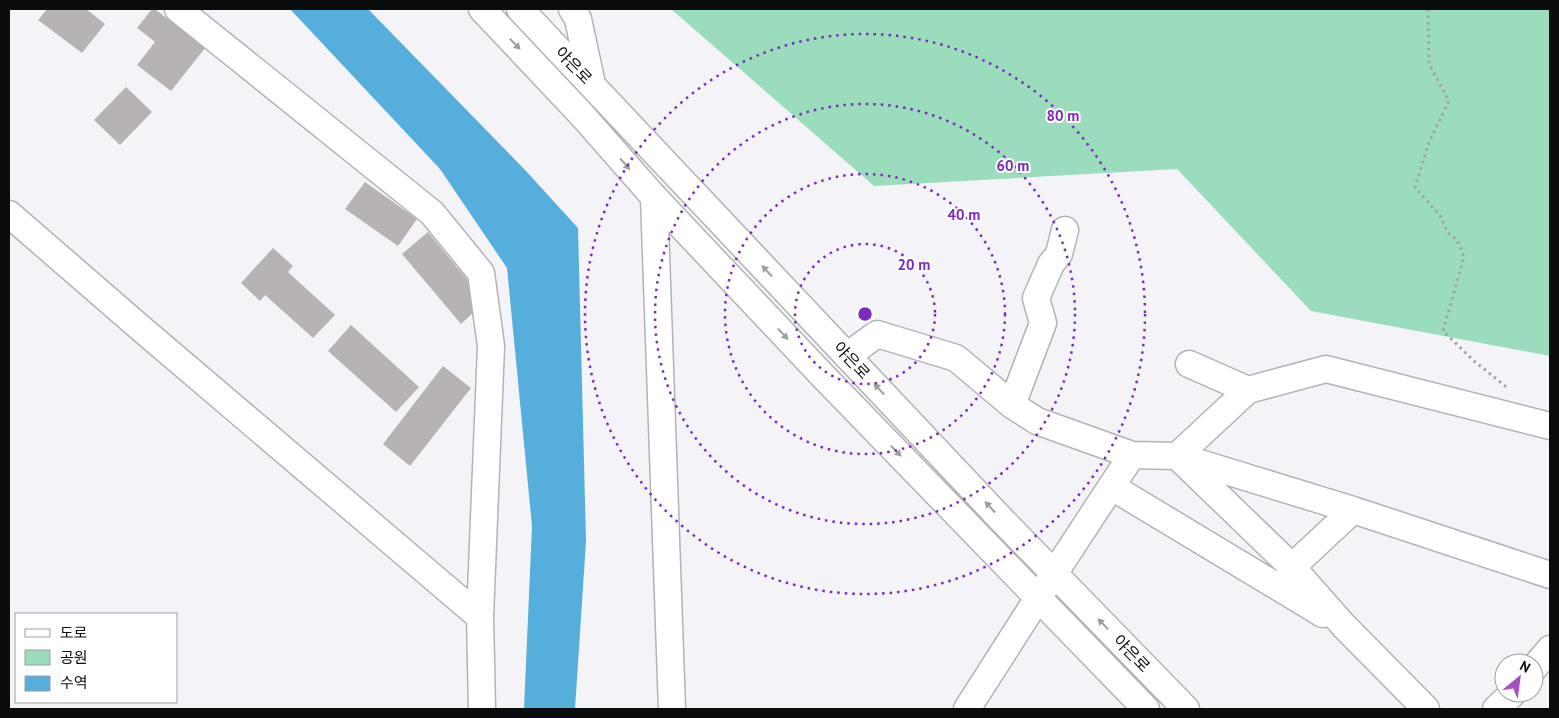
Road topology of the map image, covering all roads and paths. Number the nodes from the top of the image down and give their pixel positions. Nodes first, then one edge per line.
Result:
1 (178, 9) edge
2 (482, 9) edge
3 (520, 9) edge
4 (572, 9) edge
5 (1428, 9) edge
6 (592, 84) junction
7 (654, 197) junction
8 (9, 214) edge
9 (1065, 230) dead end
10 (847, 356) junction
11 (1189, 364) dead end
12 (1248, 390) junction
13 (1012, 404) junction
14 (1524, 419) junction
15 (1550, 426) edge
16 (1132, 455) junction
17 (1177, 456) junction
18 (1112, 487) junction
19 (1353, 510) junction
20 (1292, 567) junction
21 (1054, 573) junction
22 (1550, 575) edge
23 (1038, 598) junction
24 (480, 617) junction
25 (1344, 626) junction
26 (482, 709) edge
27 (672, 709) edge
28 (967, 709) edge
29 (1146, 709) edge
30 (1186, 709) edge
31 (1426, 709) edge

1 - 24 street
2 -> 7 street, 야은로
3 - 6 street, 야은로
4 - 6 street
5 - 14 path
10 -> 6 street, 야은로
7 -> 23 street, 야은로
7 - 27 street
8 - 24 street
9 - 13 street
10 - 13 street
21 -> 10 street, 야은로
11 - 12 street
12 - 14 street
12 - 17 street
13 - 16 street
14 - 15 street
16 - 17 street
16 - 18 street
17 - 19 street
17 - 20 street
18 - 21 street
18 - 25 street
19 - 20 street
19 - 22 street
20 - 25 street
21 - 23 street
30 -> 21 street, 야은로
23 - 28 street
23 - 29 street, 야은로
24 - 26 street
25 - 31 street

